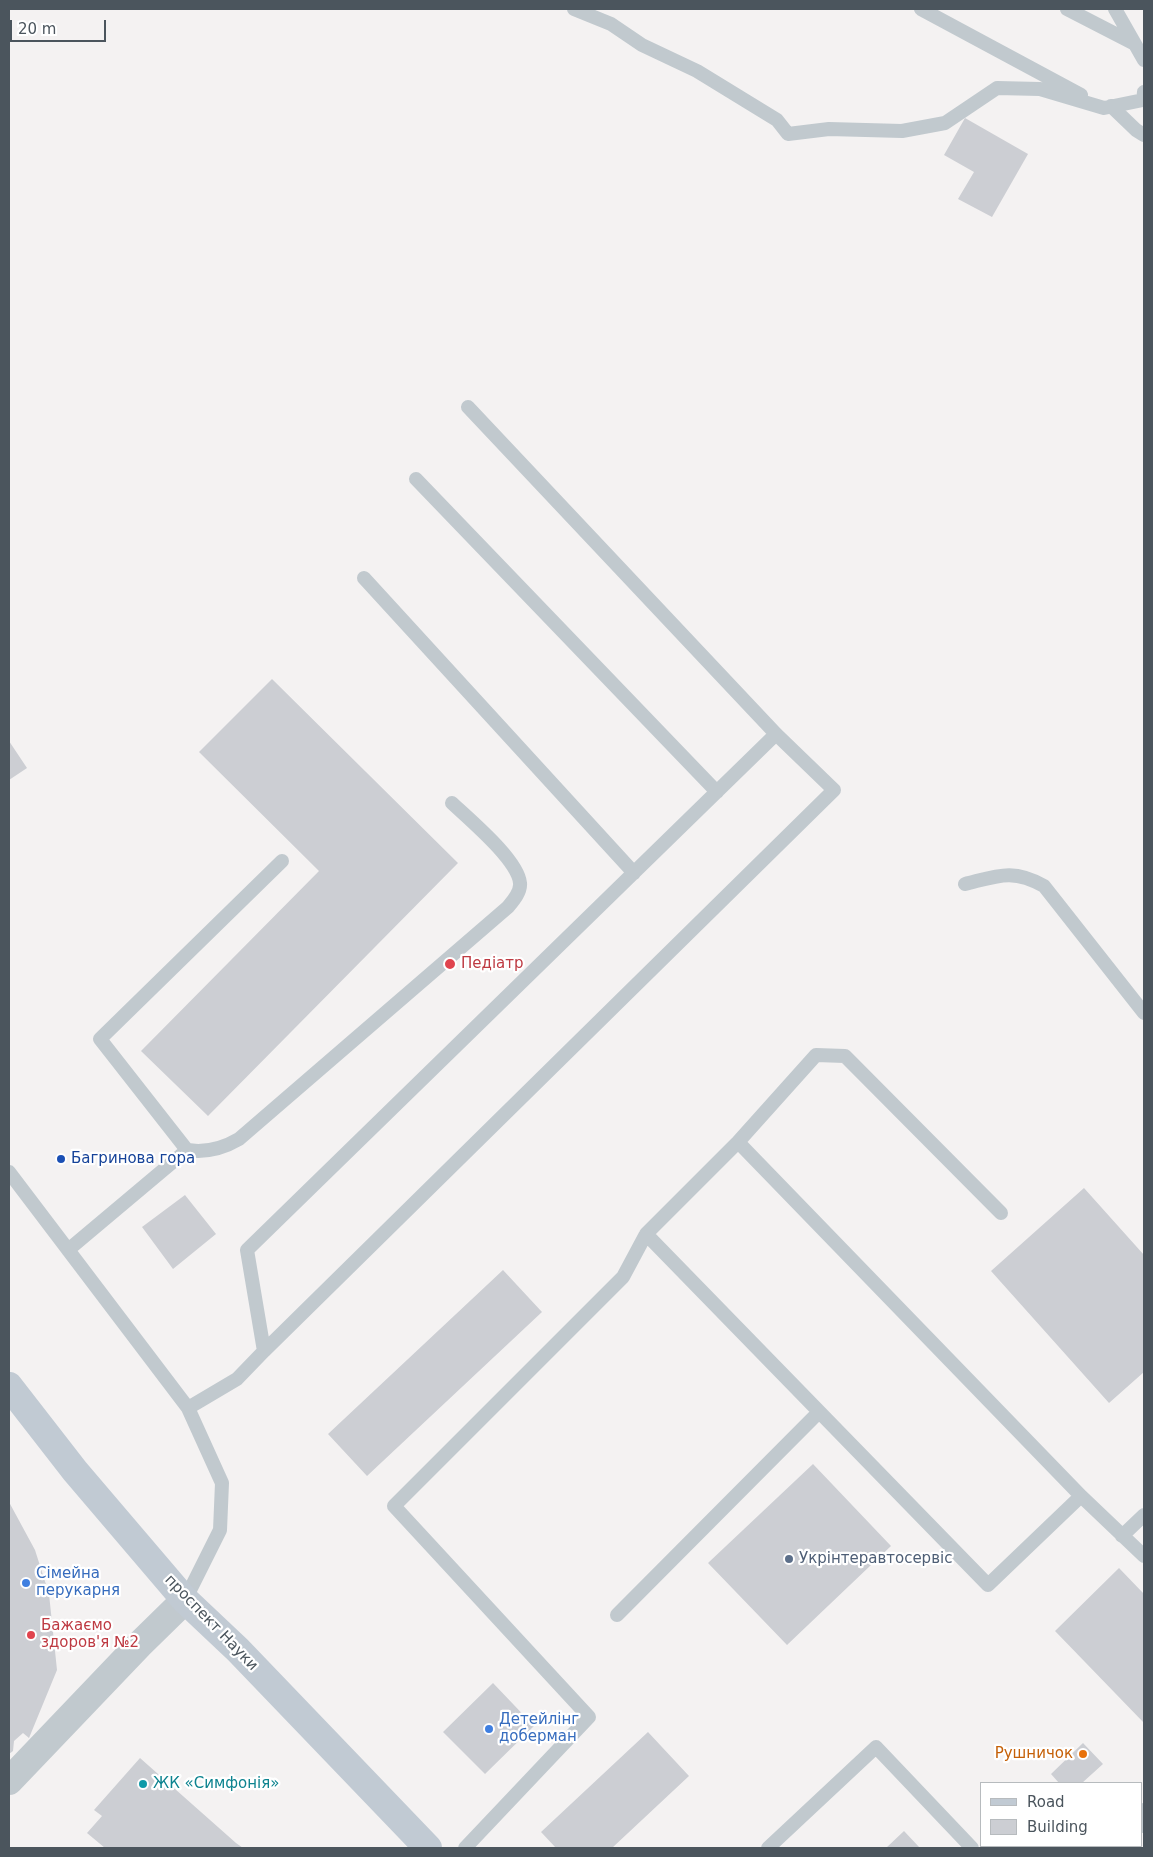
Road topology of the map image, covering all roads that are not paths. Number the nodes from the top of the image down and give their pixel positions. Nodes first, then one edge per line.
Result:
1 (574, 9) edge
2 (921, 9) edge
3 (1067, 9) edge
4 (1115, 9) edge
5 (1135, 44) junction
6 (1144, 60) edge
7 (1144, 92) edge
8 (1108, 107) junction
9 (1144, 135) edge
10 (468, 407) dead end
11 (416, 479) dead end
12 (364, 578) dead end
13 (776, 734) junction
14 (717, 792) junction
15 (452, 803) dead end
16 (282, 860) dead end
17 (634, 873) junction
18 (965, 884) dead end
19 (1144, 1013) edge
20 (738, 1142) junction
21 (187, 1150) junction
22 (9, 1172) edge
23 (1001, 1213) dead end
24 (646, 1234) junction
25 (68, 1250) junction
26 (264, 1351) junction
27 (9, 1386) edge
28 (188, 1408) junction
29 (819, 1412) junction
30 (1081, 1496) junction
31 (1144, 1515) edge
32 (1122, 1536) junction
33 (1144, 1556) edge
34 (185, 1600) junction
35 (617, 1615) dead end
36 (9, 1781) edge
37 (428, 1848) edge
38 (465, 1848) edge
39 (768, 1848) edge
40 (972, 1848) edge

1 - 8 lane
2 - 8 lane
3 - 5 lane
4 - 5 lane
5 - 6 lane
7 - 8 lane
8 - 9 lane
10 - 13 lane
11 - 14 lane
12 - 17 lane
13 - 14 lane
13 - 26 lane
14 - 17 lane
15 - 21 lane
16 - 21 lane
17 - 26 lane
18 - 19 lane
20 - 23 lane
20 - 24 lane
20 - 30 lane
21 - 25 lane
22 - 25 lane
24 - 29 lane
24 - 38 lane
25 - 28 lane
26 - 28 lane
27 - 34 main road, проспект Науки
28 - 34 lane
29 - 30 lane
29 - 35 lane
30 - 32 lane
31 - 32 lane
32 - 33 lane
34 - 36 street
34 - 37 main road, проспект Науки
39 - 40 lane

